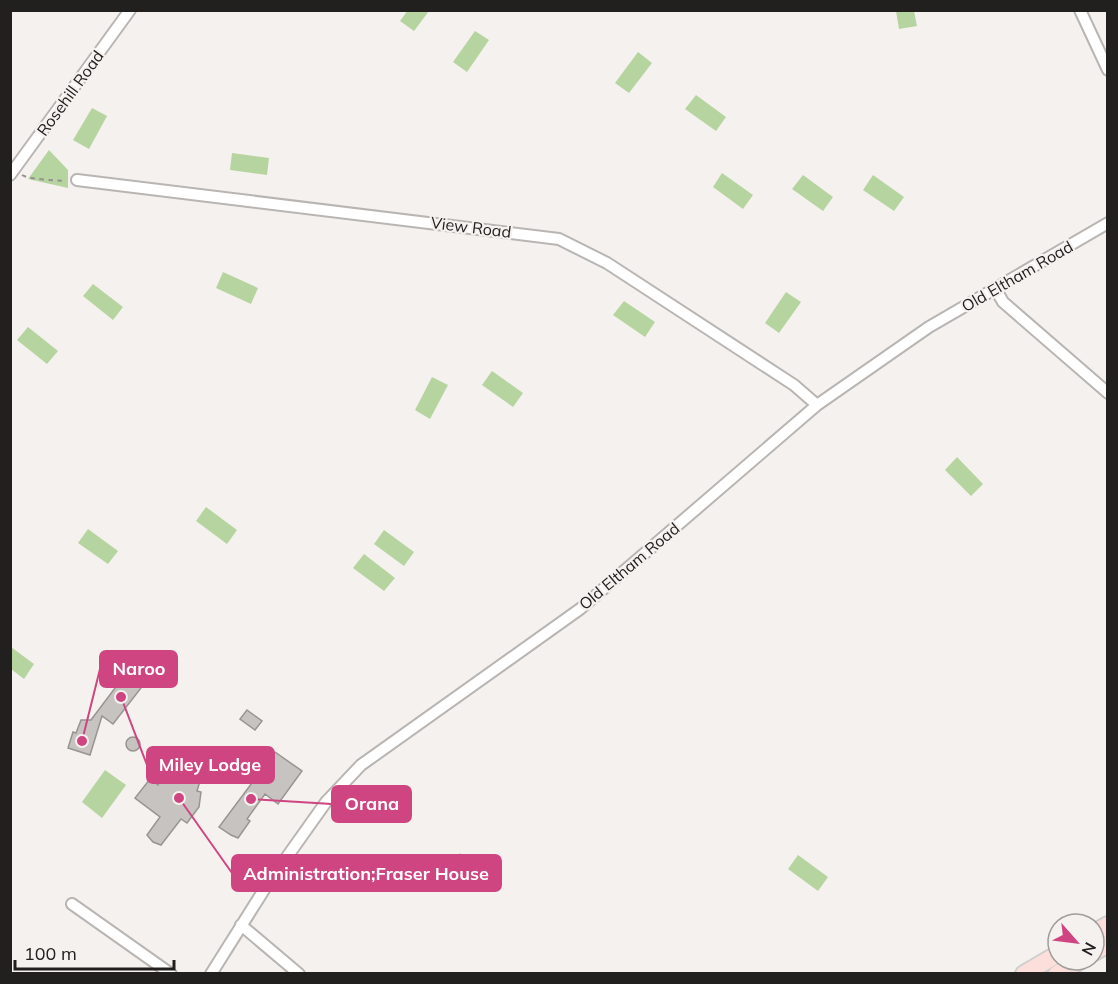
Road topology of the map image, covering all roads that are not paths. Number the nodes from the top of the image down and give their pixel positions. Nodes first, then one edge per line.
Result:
1 (129, 10) edge
2 (1080, 10) edge
3 (1107, 70) edge
4 (12, 173) edge
5 (77, 180) road end
6 (1107, 223) edge
7 (995, 288) junction
8 (1107, 393) edge
9 (817, 405) junction
10 (72, 904) dead end
11 (241, 925) junction
12 (1046, 961) edge
13 (171, 974) edge
14 (211, 974) edge
15 (299, 974) edge
16 (1024, 974) edge

1 - 4 street, Rosehill Road
2 - 3 street
5 - 9 street, View Road
6 - 7 street, Old Eltham Road
7 - 8 street
7 - 9 street, Old Eltham Road
9 - 11 street, Old Eltham Road
10 - 13 street
11 - 14 street, Old Eltham Road
11 - 15 street
12 - 16 main road

